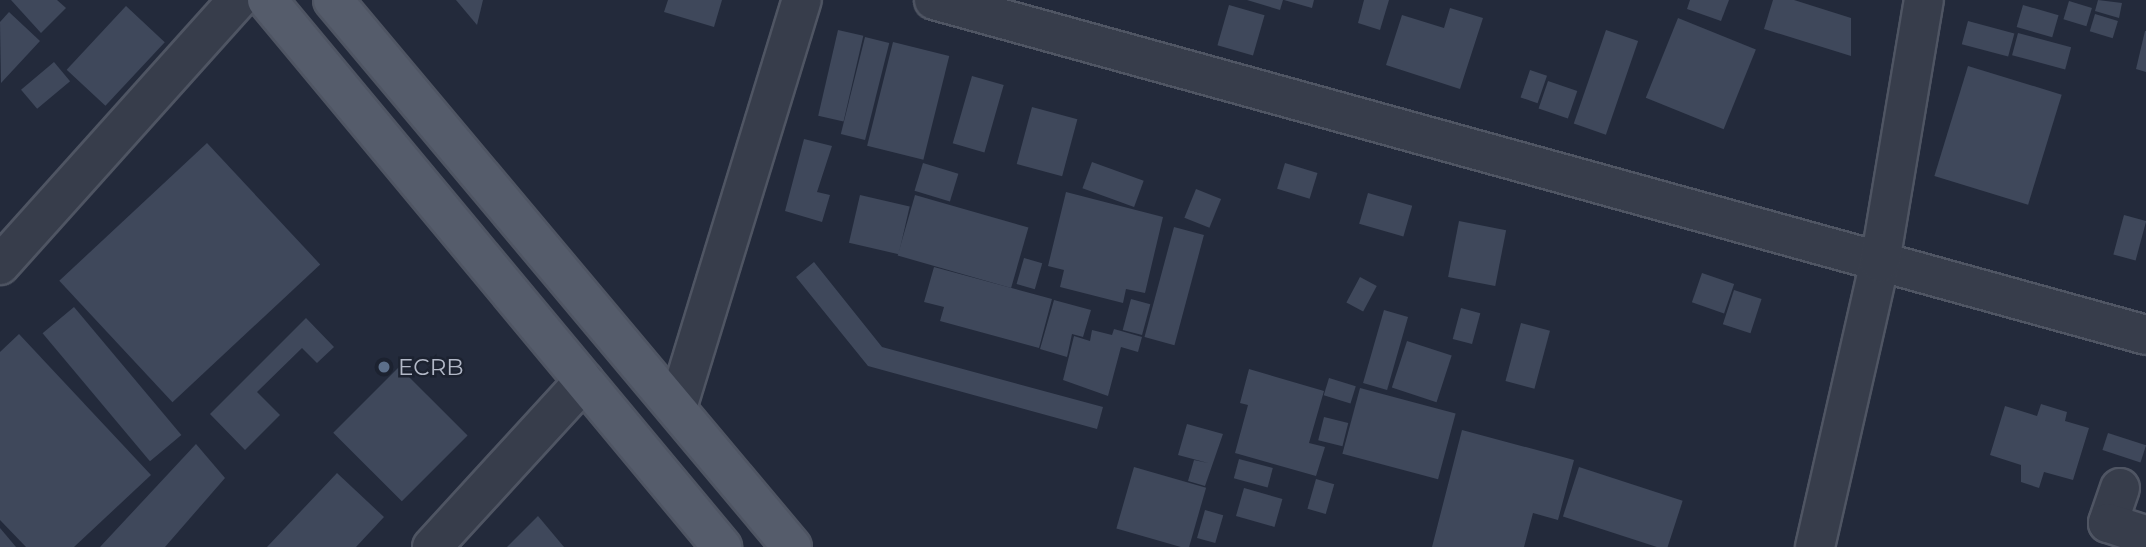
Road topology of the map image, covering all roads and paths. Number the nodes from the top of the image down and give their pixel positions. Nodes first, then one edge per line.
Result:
1 (238, 0) edge
2 (267, 0) edge
3 (333, 0) edge
4 (802, 0) edge
5 (934, 0) edge
6 (1924, 0) edge
7 (1880, 262) junction
8 (0, 265) edge
9 (2146, 335) edge
10 (584, 381) junction
11 (677, 408) junction
12 (2120, 488) dead end
13 (2146, 535) edge
14 (432, 547) edge
15 (722, 547) edge
16 (792, 547) edge
17 (1815, 547) edge

1 - 8 street
2 - 10 main road
3 - 11 main road
4 - 11 street
5 - 7 street
6 - 7 street
7 - 9 street
7 - 17 street
10 - 14 street
10 - 15 main road
11 - 16 main road
12 - 13 street

